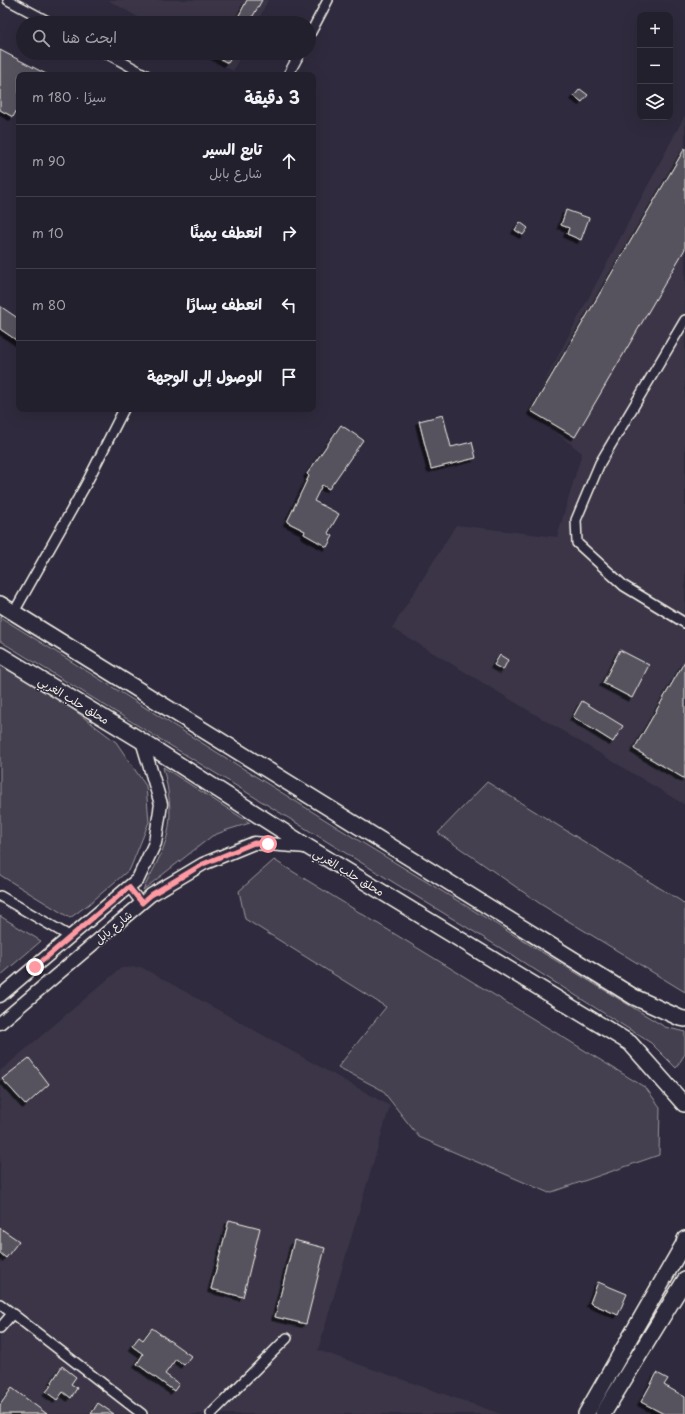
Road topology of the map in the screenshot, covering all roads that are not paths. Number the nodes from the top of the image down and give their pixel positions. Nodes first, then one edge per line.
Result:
1 (8, 0) edge
2 (328, 0) edge
3 (38, 16) edge
4 (316, 23) edge
5 (119, 60) edge
6 (296, 60) edge
7 (141, 72) edge
8 (290, 72) edge
9 (685, 320) edge
10 (122, 412) edge
11 (0, 604) edge
12 (14, 612) junction
13 (685, 623) edge
14 (0, 655) edge
15 (142, 741) junction
16 (308, 847) junction
17 (129, 887) junction
18 (0, 896) edge
19 (142, 903) junction
20 (71, 937) junction
21 (0, 996) edge
22 (685, 1019) edge
23 (0, 1023) edge
24 (685, 1104) edge
25 (685, 1239) edge
26 (685, 1280) edge
27 (0, 1304) edge
28 (12, 1314) junction
29 (0, 1328) edge
30 (287, 1338) dead end
31 (142, 1414) edge
32 (211, 1414) edge
33 (586, 1414) edge
34 (602, 1414) edge

1 - 3 street
2 - 4 street
5 - 7 street
6 - 8 street
9 - 13 street
10 - 12 street
11 - 12 main road
12 - 22 main road
14 - 15 main road, محلق حلب الغربي
15 - 16 main road, محلق حلب الغربي
15 - 17 street
16 - 19 street, شارع بابل
16 - 24 main road, محلق حلب الغربي
17 - 19 street
17 - 20 street
18 - 20 street
19 - 23 street, شارع بابل
20 - 21 street
25 - 33 main road
26 - 34 main road
27 - 28 street
28 - 29 street
28 - 31 street
30 - 32 street

